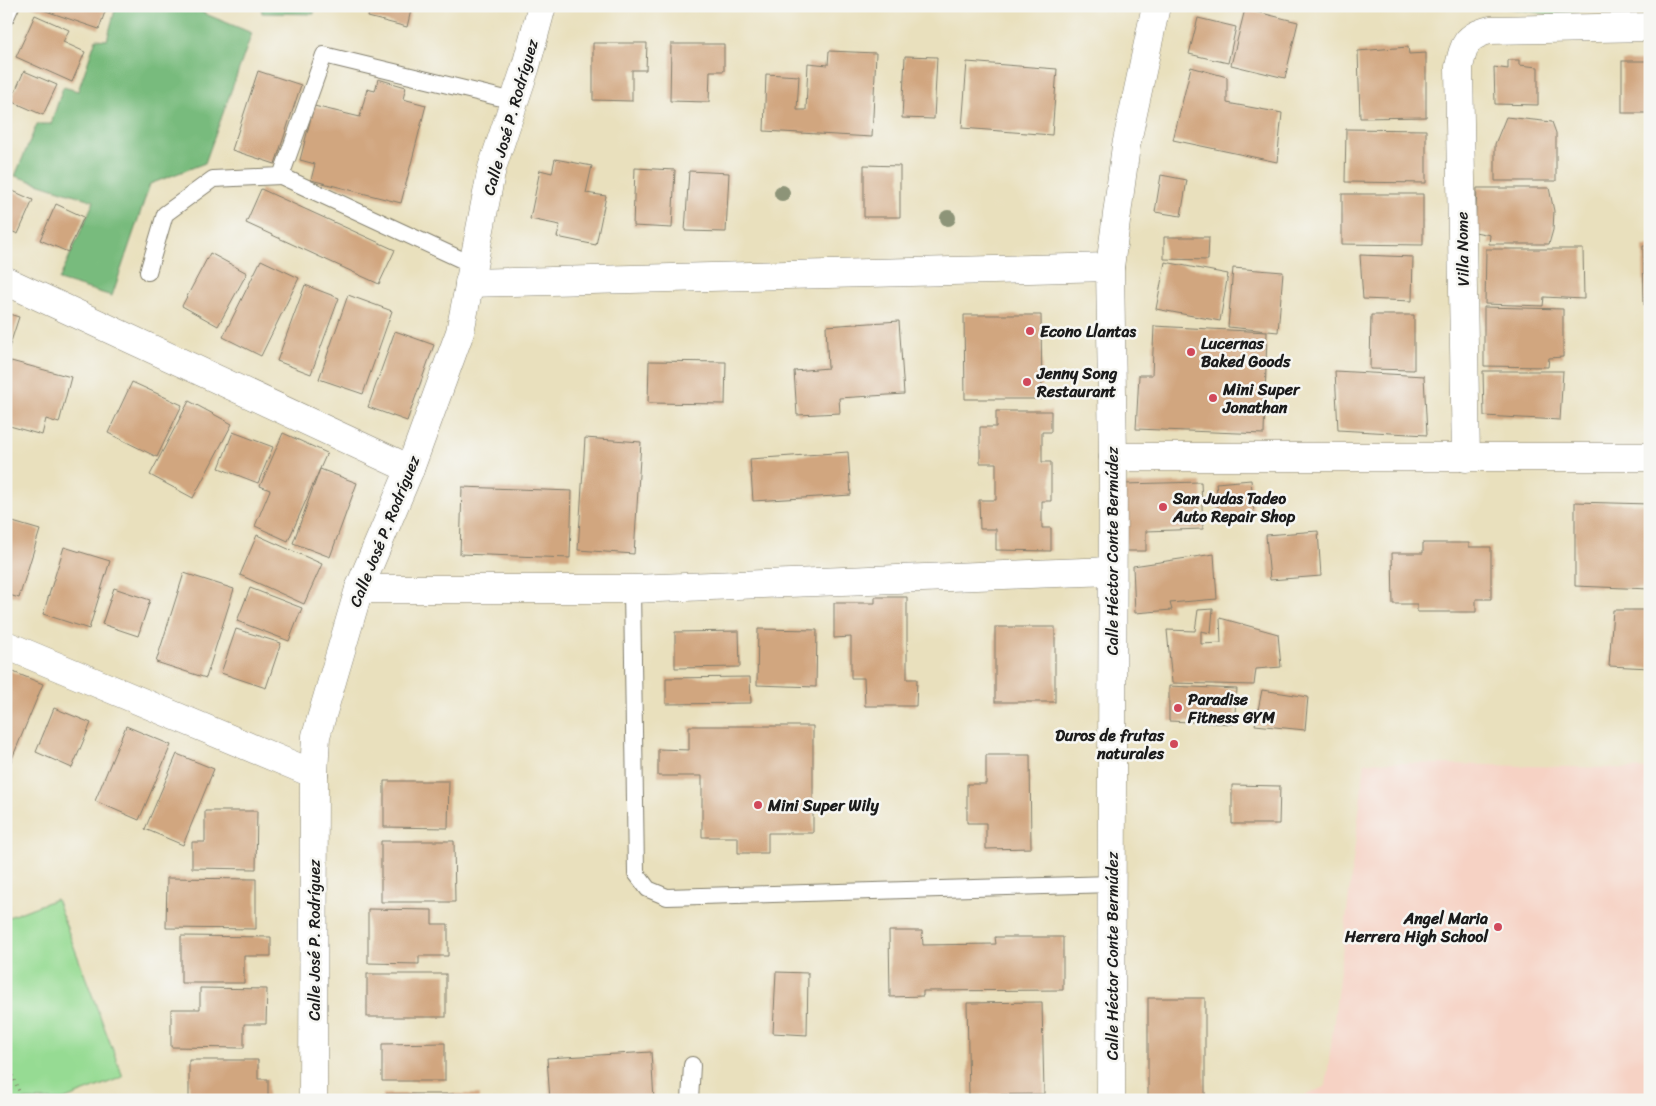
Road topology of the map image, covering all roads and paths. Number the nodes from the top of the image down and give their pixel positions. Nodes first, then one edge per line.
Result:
1 (11, 6) edge
2 (542, 6) edge
3 (1156, 6) edge
4 (6, 17) edge
5 (1562, 18) edge
6 (1650, 27) edge
7 (514, 100) junction
8 (281, 176) junction
9 (1110, 267) junction
10 (148, 272) dead end
11 (471, 274) junction
12 (6, 281) edge
13 (1113, 457) junction
14 (1650, 457) edge
15 (1466, 458) junction
16 (410, 469) junction
17 (1112, 571) junction
18 (359, 588) junction
19 (632, 589) junction
20 (6, 645) edge
21 (314, 774) junction
22 (1112, 884) junction
23 (6, 1062) edge
24 (692, 1065) dead end
25 (23, 1100) edge
26 (314, 1100) edge
27 (690, 1100) edge
28 (1111, 1100) edge

1 - 4 lane
2 - 7 street, Calle José P. Rodríguez
3 - 9 street, Calle Héctor Conte Bermúdez
5 - 6 street
5 - 15 street, Villa Nome
7 - 8 lane
7 - 11 street, Calle José P. Rodríguez
8 - 10 lane
8 - 11 lane
9 - 11 street
9 - 13 street, Calle Héctor Conte Bermúdez
11 - 16 street, Calle José P. Rodríguez
12 - 16 street
13 - 15 street
13 - 17 street, Calle Héctor Conte Bermúdez
14 - 15 street
16 - 18 street, Calle José P. Rodríguez
17 - 19 street
17 - 22 street, Calle Héctor Conte Bermúdez
18 - 19 street
18 - 21 street, Calle José P. Rodríguez
19 - 22 lane
20 - 21 street
21 - 26 street, Calle José P. Rodríguez
22 - 28 street, Calle Héctor Conte Bermúdez
23 - 25 path
24 - 27 lane

